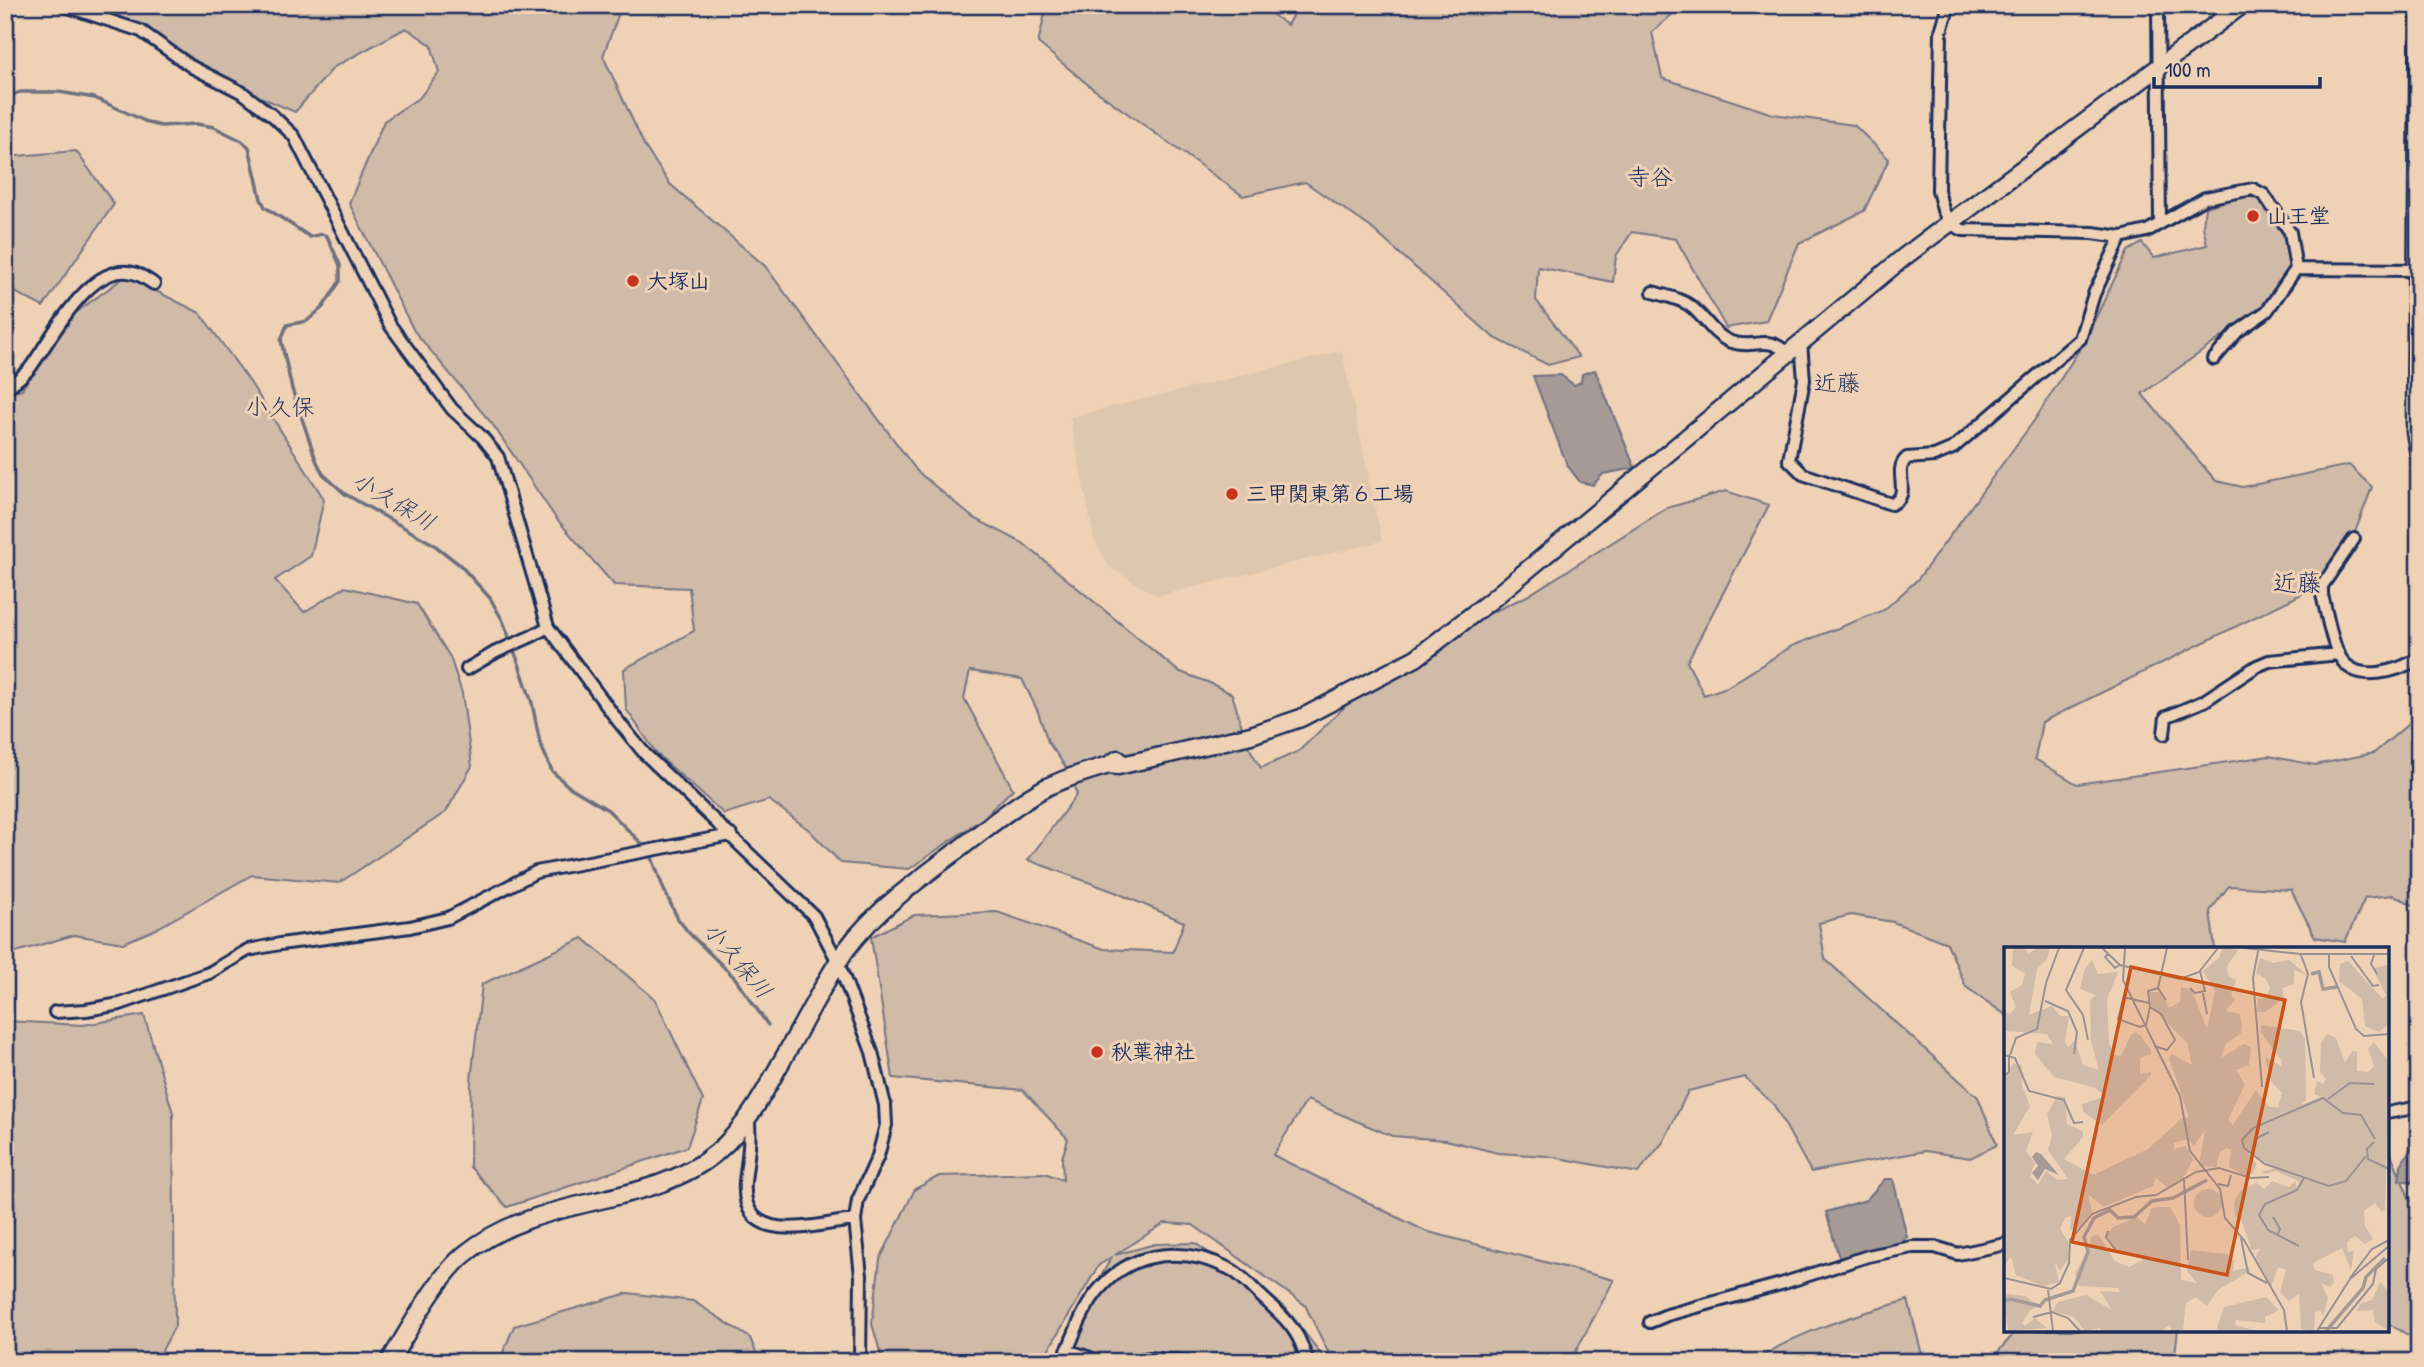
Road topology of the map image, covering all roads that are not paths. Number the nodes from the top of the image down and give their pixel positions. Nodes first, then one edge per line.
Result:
1 (62, 5) edge
2 (1949, 5) edge
3 (2158, 5) edge
4 (2242, 5) edge
5 (2419, 10) edge
6 (2157, 70) junction
7 (2160, 223) junction
8 (1950, 224) junction
9 (2121, 237) junction
10 (2296, 269) junction
11 (2417, 270) edge
12 (153, 284) dead end
13 (1653, 292) dead end
14 (1801, 343) junction
15 (1788, 354) junction
16 (2214, 359) dead end
17 (5, 390) edge
18 (2419, 455) edge
19 (2354, 539) dead end
20 (548, 627) junction
21 (2339, 654) junction
22 (2419, 658) edge
23 (467, 669) dead end
24 (2164, 734) dead end
25 (731, 835) junction
26 (838, 962) junction
27 (55, 1012) dead end
28 (2419, 1107) edge
29 (2389, 1114) edge
30 (748, 1117) junction
31 (855, 1220) junction
32 (2004, 1244) edge
33 (1650, 1322) dead end
34 (1065, 1356) edge
35 (389, 1362) edge
36 (860, 1362) edge
37 (1102, 1362) edge
38 (1131, 1362) edge
39 (1190, 1362) edge
40 (1308, 1362) edge

1 - 20 street
2 - 8 street
3 - 6 street
4 - 6 street
5 - 11 street
6 - 7 street
6 - 8 street
7 - 9 street
7 - 10 street
8 - 9 street
8 - 14 street
9 - 14 street
10 - 11 street
10 - 16 street
11 - 18 street
12 - 17 street
13 - 15 street
14 - 15 street
15 - 26 street
19 - 21 street
20 - 23 street
20 - 25 street
21 - 22 street
21 - 24 street
25 - 26 street
25 - 27 street
26 - 30 street
26 - 31 street
28 - 29 street
30 - 31 street
30 - 35 street
31 - 36 street
32 - 33 street
34 - 37 street
34 - 40 street
38 - 39 street

